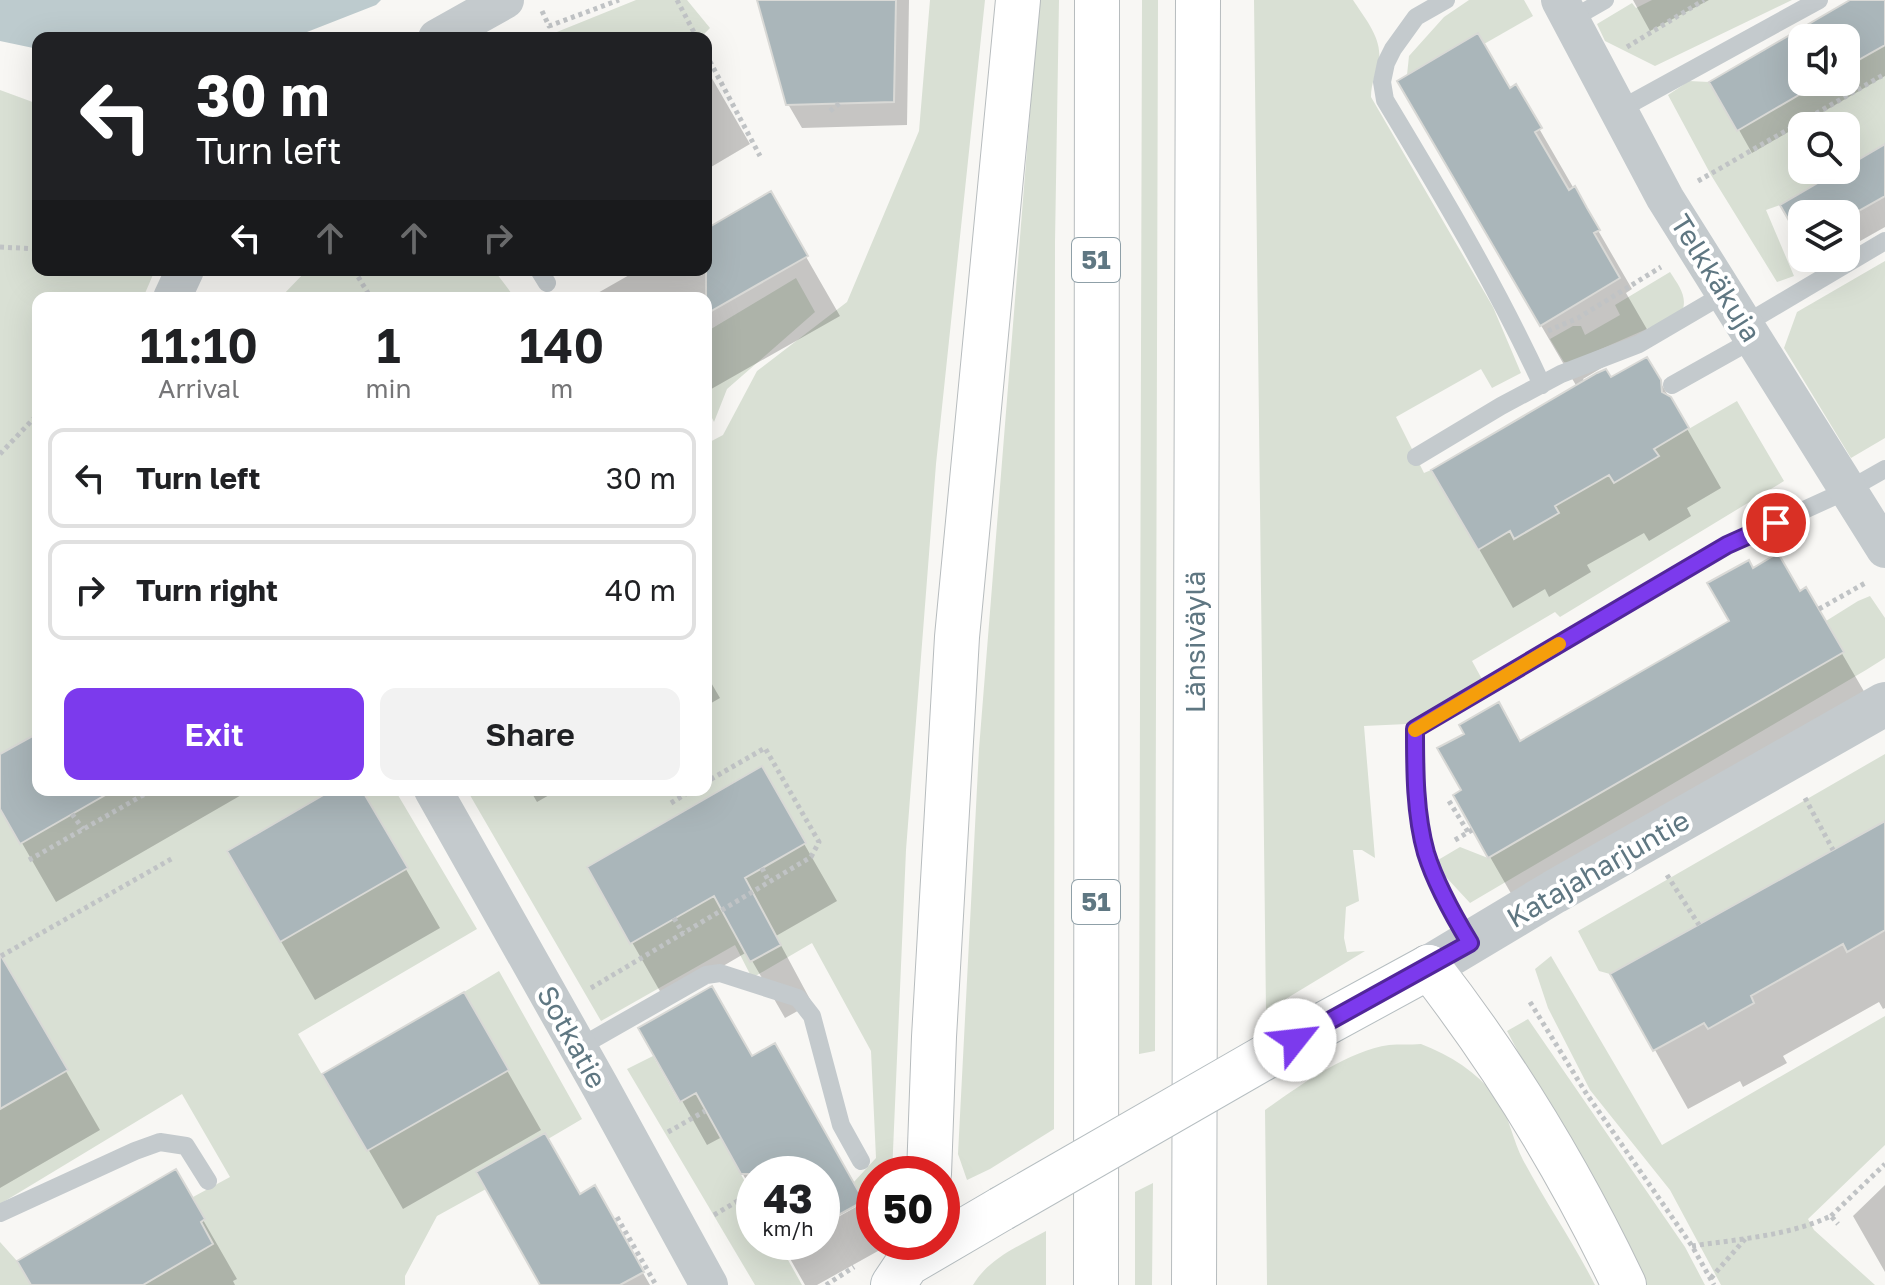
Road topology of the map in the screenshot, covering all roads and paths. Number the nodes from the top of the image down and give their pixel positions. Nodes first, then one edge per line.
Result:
1 (619, 0) edge
2 (677, 0) edge
3 (1018, 0) edge
4 (1097, 0) edge
5 (1198, 0) edge
6 (1446, 0) edge
7 (1605, 0) edge
8 (1704, 0) edge
9 (1819, 0) edge
10 (523, 4) edge
11 (1565, 10) edge
12 (452, 32) edge
13 (694, 32) edge
14 (712, 65) edge
15 (1595, 66) junction
16 (1885, 74) edge
17 (840, 103) dead end
18 (1619, 110) junction
19 (830, 111) dead end
20 (760, 156) dead end
21 (1665, 198) junction
22 (1885, 241) edge
23 (0, 247) edge
24 (1696, 247) junction
25 (32, 249) edge
26 (1741, 319) junction
27 (1517, 331) junction
28 (1542, 385) junction
29 (1672, 385) dead end
30 (32, 420) edge
31 (0, 454) edge
32 (1416, 457) dead end
33 (1885, 469) edge
34 (1848, 490) junction
35 (1879, 564) edge
36 (1819, 609) dead end
37 (1885, 704) edge
38 (712, 779) edge
39 (1801, 789) dead end
40 (141, 796) edge
41 (436, 796) edge
42 (682, 796) edge
43 (671, 803) dead end
44 (72, 814) dead end
45 (83, 829) junction
46 (1472, 830) dead end
47 (1455, 840) dead end
48 (1833, 850) dead end
49 (173, 858) dead end
50 (29, 860) dead end
51 (762, 868) dead end
52 (1663, 868) dead end
53 (769, 882) junction
54 (674, 918) dead end
55 (1699, 925) dead end
56 (683, 933) junction
57 (1470, 943) junction
58 (1, 956) edge
59 (1429, 967) junction
60 (1530, 1002) dead end
61 (556, 1009) junction
62 (578, 1048) junction
63 (858, 1156) edge
64 (930, 1156) edge
65 (1885, 1164) edge
66 (1194, 1171) junction
67 (208, 1181) dead end
68 (0, 1213) edge
69 (1831, 1216) junction
70 (617, 1217) dead end
71 (1838, 1224) dead end
72 (1746, 1238) junction
73 (960, 1239) edge
74 (1692, 1246) junction
75 (925, 1260) edge
76 (1711, 1278) junction
77 (656, 1285) edge
78 (709, 1285) edge
79 (893, 1285) edge
80 (1096, 1285) edge
81 (1194, 1285) edge
82 (1222, 1285) edge
83 (1624, 1285) edge
84 (1714, 1285) edge

1 - 10 path
2 - 13 path
3 - 64 main road
4 - 80 main road, 51
5 - 66 main road, Länsiväylä
6 - 27 lane
7 - 11 lane
8 - 15 path
9 - 18 lane
10 - 12 street
11 - 15 street, Telkkäkuja
14 - 20 path
15 - 18 street, Telkkäkuja
16 - 21 path
17 - 19 path
18 - 21 street, Telkkäkuja
21 - 24 street, Telkkäkuja
22 - 26 lane
23 - 25 path
24 - 26 street, Telkkäkuja
24 - 27 path
26 - 28 lane
26 - 29 lane
26 - 34 street, Telkkäkuja
27 - 28 lane
28 - 32 lane
30 - 31 path
33 - 34 lane
34 - 35 street, Telkkäkuja
34 - 57 lane
35 - 36 path
37 - 57 street, Katajaharjuntie
38 - 53 path
39 - 48 path
40 - 45 path
41 - 61 street, Sotkatie
42 - 43 path
44 - 45 path
45 - 50 path
46 - 47 path
49 - 58 path
51 - 53 path
52 - 55 path
53 - 56 path
54 - 56 path
56 - 61 path
57 - 59 street, Katajaharjuntie
59 - 73 main road, Katajaharjuntie, bridge
59 - 83 main road
60 - 74 path
61 - 62 street, Sotkatie
62 - 63 lane
62 - 78 street, Sotkatie
65 - 69 path
66 - 81 main road, Länsiväylä
66 - 82 main road
67 - 68 lane
69 - 71 path
69 - 72 path
70 - 77 path
72 - 74 path
72 - 76 path
74 - 76 path
75 - 79 main road, Katajaharjuntie
76 - 84 path

